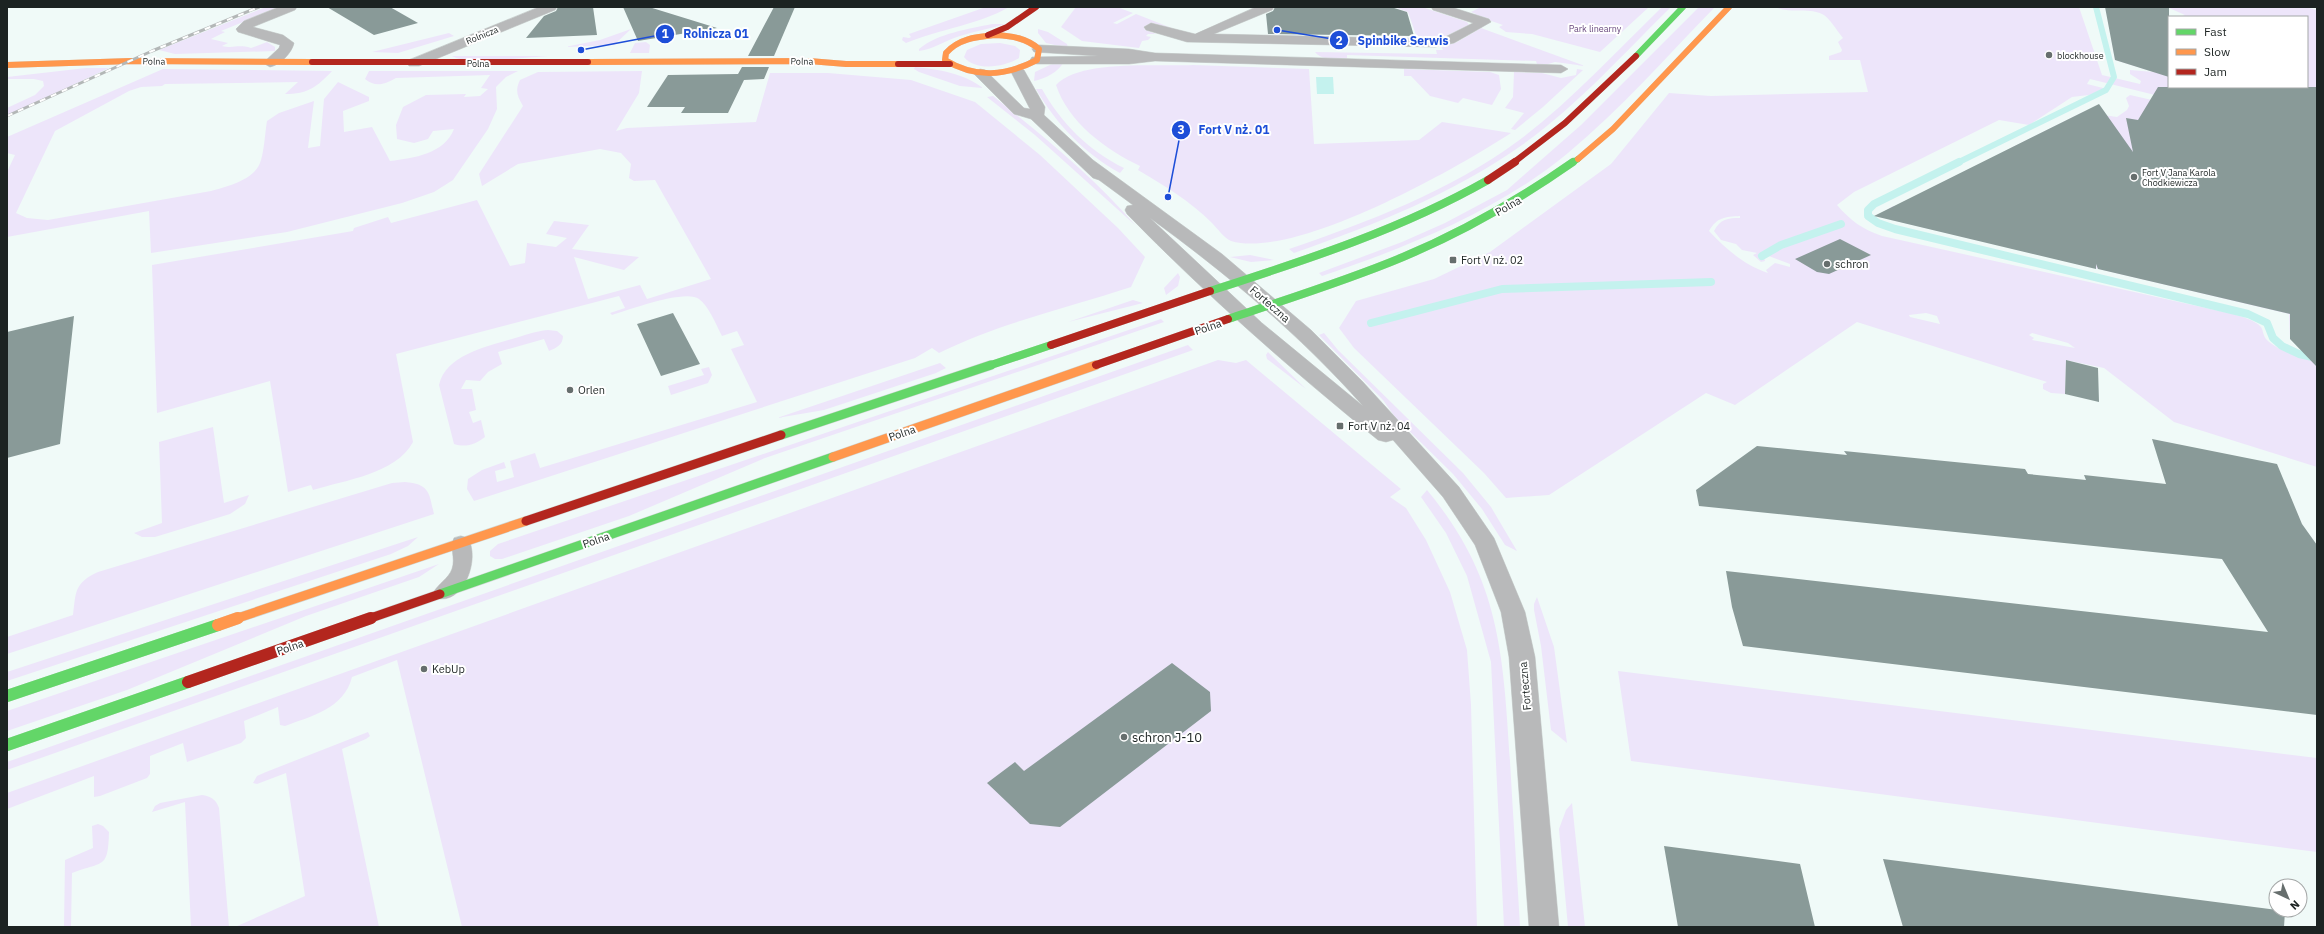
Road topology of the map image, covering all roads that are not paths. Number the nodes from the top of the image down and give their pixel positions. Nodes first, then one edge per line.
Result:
1 (290, 7) edge
2 (550, 7) edge
3 (1036, 7) edge
4 (1267, 7) edge
5 (1438, 7) edge
6 (1683, 7) edge
7 (1729, 7) edge
8 (1351, 26) dead end
9 (1151, 27) dead end
10 (987, 35) junction
11 (1194, 38) junction
12 (1304, 40) junction
13 (1355, 41) junction
14 (938, 54) junction
15 (1038, 54) junction
16 (816, 61) junction
17 (270, 62) junction
18 (1308, 62) junction
19 (414, 63) junction
20 (950, 64) junction
21 (7, 65) edge
22 (1561, 69) dead end
23 (1018, 70) junction
24 (980, 74) junction
25 (1036, 116) junction
26 (1088, 164) junction
27 (1243, 280) junction
28 (1215, 290) junction
29 (1272, 305) junction
30 (1243, 315) junction
31 (1430, 469) junction
32 (461, 544) junction
33 (443, 594) junction
34 (7, 696) edge
35 (7, 745) edge
36 (1544, 927) edge

1 - 17 street
2 - 19 street, Rolnicza
3 - 10 street
4 - 11 street
5 - 13 street
6 - 27 street
7 - 29 street, Polna
8 - 13 street
9 - 11 street
10 - 14 street
10 - 15 street
11 - 12 street
12 - 13 street
12 - 18 street
14 - 16 street
14 - 20 street
15 - 18 street
15 - 23 street
16 - 19 street, Polna
16 - 20 street, Polna
17 - 19 street, Polna
17 - 21 street, Polna
18 - 22 street
20 - 24 street
23 - 24 street
23 - 25 street
24 - 25 street
25 - 26 street, Forteczna
26 - 27 street, Forteczna
26 - 28 street, Forteczna
27 - 28 street
27 - 29 street, Forteczna
28 - 30 street, Forteczna
28 - 32 street
29 - 30 street, Polna
29 - 31 street, Forteczna
30 - 31 street, Forteczna
30 - 33 street, Polna
31 - 36 street, Forteczna
32 - 33 lane
32 - 34 street
33 - 35 street, Polna

